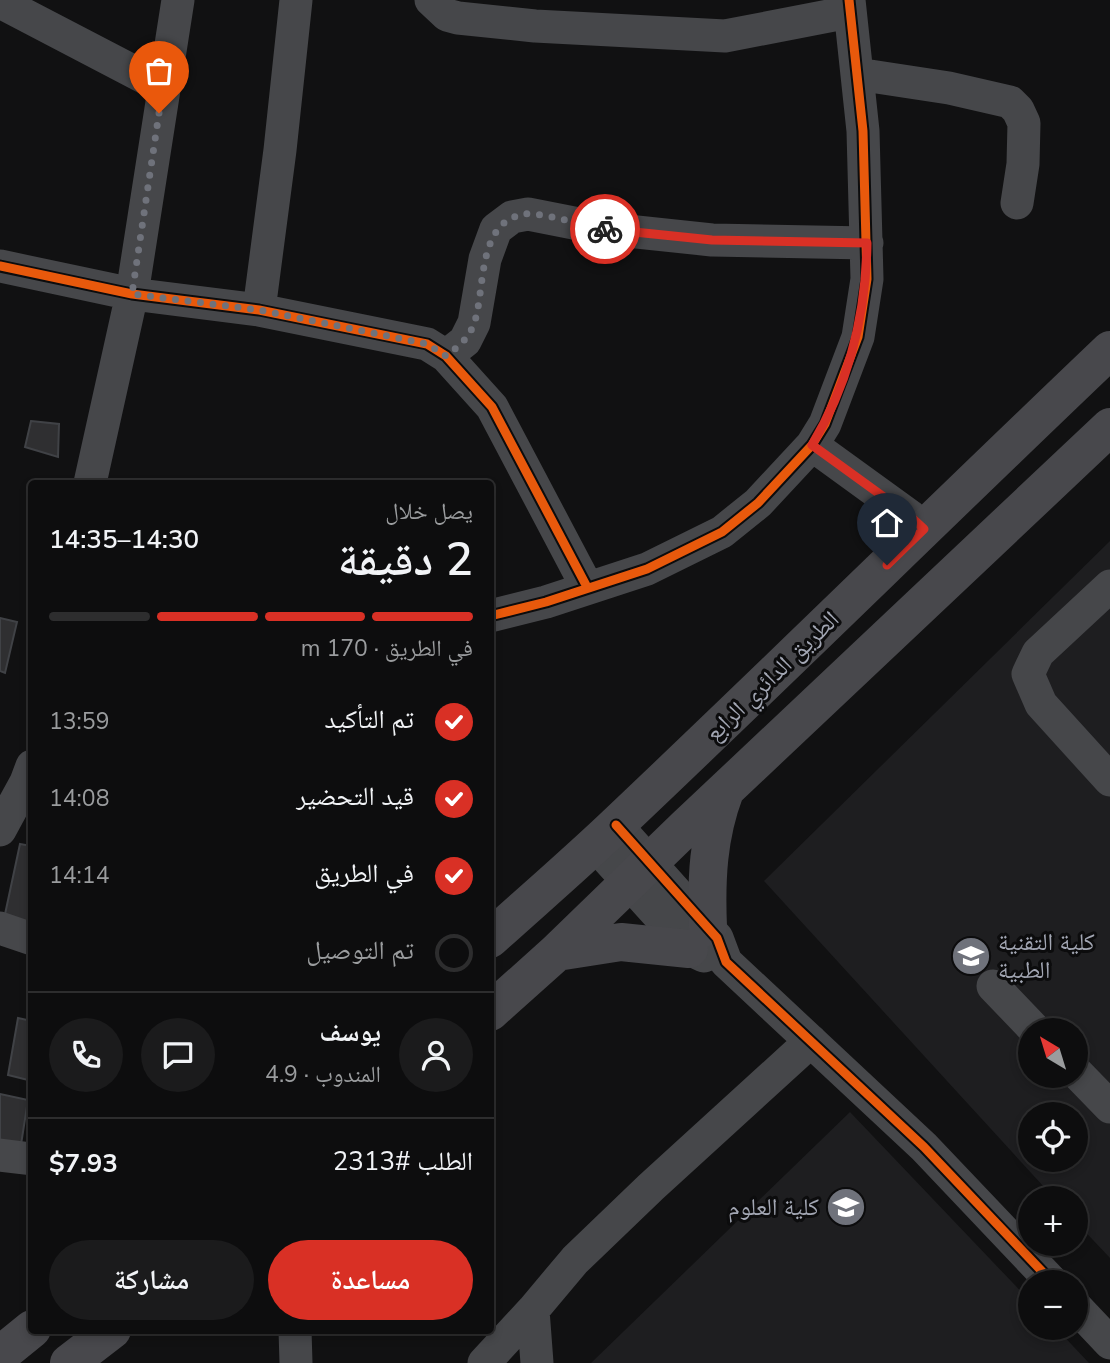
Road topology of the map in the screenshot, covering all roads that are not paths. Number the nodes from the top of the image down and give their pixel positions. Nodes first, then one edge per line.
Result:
1 (178, 0) edge
2 (296, 0) edge
3 (431, 0) edge
4 (0, 2) edge
5 (849, 6) edge
6 (857, 74) junction
7 (163, 87) junction
8 (1017, 203) dead end
9 (867, 243) junction
10 (0, 266) edge
11 (132, 294) junction
12 (259, 310) junction
13 (1110, 350) edge
14 (446, 356) junction
15 (1110, 427) edge
16 (812, 445) junction
17 (91, 480) edge
18 (924, 529) junction
19 (1110, 586) edge
20 (587, 587) junction
21 (494, 615) edge
22 (28, 777) edge
23 (1110, 780) edge
24 (725, 791) junction
25 (0, 830) edge
26 (605, 835) junction
27 (640, 873) junction
28 (0, 928) edge
29 (494, 935) edge
30 (28, 938) edge
31 (698, 938) junction
32 (557, 952) junction
33 (993, 986) dead end
34 (494, 1008) edge
35 (1024, 1018) edge
36 (811, 1041) junction
37 (1088, 1084) edge
38 (1110, 1107) edge
39 (0, 1155) edge
40 (28, 1158) edge
41 (1041, 1270) edge
42 (533, 1310) junction
43 (1088, 1320) edge
44 (28, 1332) edge
45 (107, 1334) edge
46 (295, 1334) edge
47 (1110, 1343) edge
48 (0, 1355) edge
49 (69, 1363) edge
50 (296, 1363) edge
51 (484, 1363) edge
52 (537, 1363) edge

1 - 7 street
2 - 12 street
3 - 5 street
4 - 7 street
5 - 6 street
6 - 8 street
6 - 9 street
7 - 11 street
9 - 14 street
9 - 16 street
10 - 11 street
11 - 12 street
11 - 17 street
12 - 14 street
13 - 18 main road, الطريق الدائري الرابع
14 - 20 street
15 - 24 main road, الطريق الدائري الرابع
16 - 18 street
16 - 20 street
18 - 26 main road, الطريق الدائري الرابع
19 - 23 street
20 - 21 street
22 - 25 street
24 - 27 main road, الطريق الدائري الرابع
24 - 31 main road
26 - 27 street
26 - 29 main road, الطريق الدائري الرابع
27 - 31 street
27 - 32 main road, الطريق الدائري الرابع
28 - 30 street
31 - 32 main road
31 - 36 street
32 - 34 main road, الطريق الدائري الرابع
33 - 35 street
36 - 41 street
36 - 42 street
37 - 38 street
39 - 40 street
42 - 51 street
42 - 52 street
43 - 47 street
44 - 48 main road
45 - 49 main road
46 - 50 street

